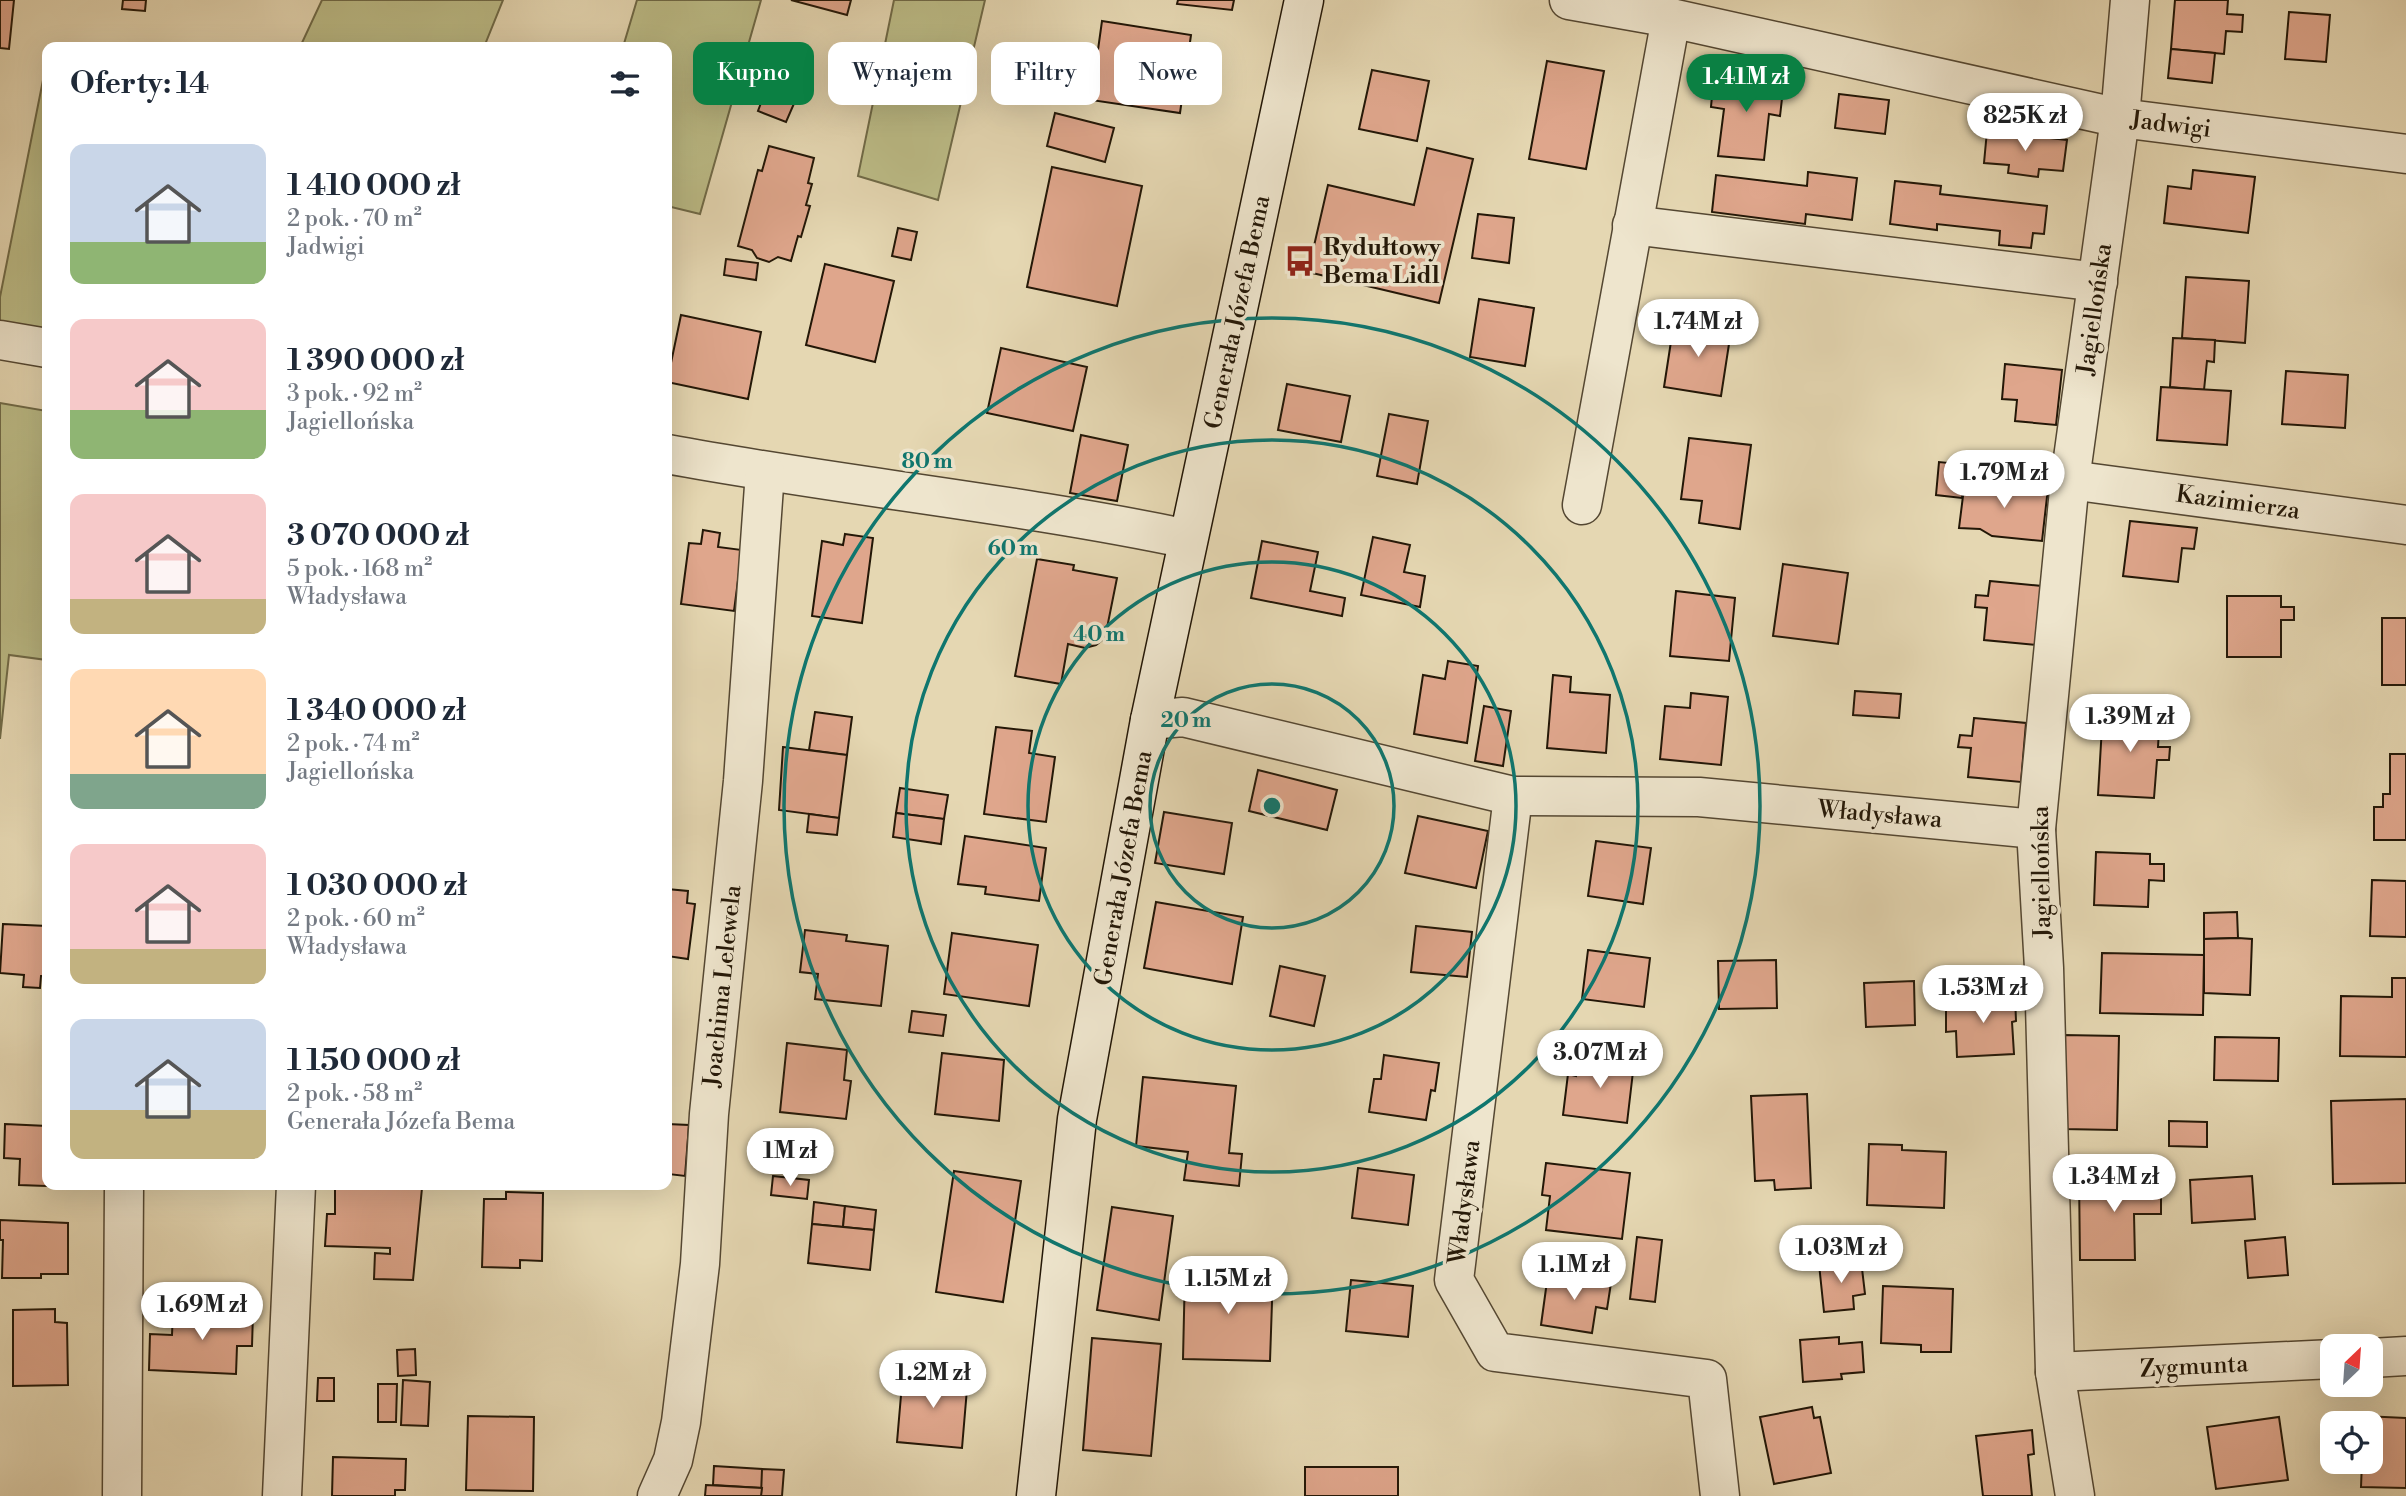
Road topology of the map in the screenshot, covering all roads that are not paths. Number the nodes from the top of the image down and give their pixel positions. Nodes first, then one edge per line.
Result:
1 (1304, 0) edge
2 (1569, 0) edge
3 (2130, 0) edge
4 (1671, 18) junction
5 (2120, 118) junction
6 (2406, 154) edge
7 (1632, 225) junction
8 (2098, 282) junction
9 (0, 340) edge
10 (42, 347) edge
11 (672, 455) edge
12 (765, 472) junction
13 (2070, 480) junction
14 (1582, 505) dead end
15 (2406, 525) edge
16 (1188, 539) junction
17 (1150, 720) junction
18 (1513, 796) junction
19 (2036, 829) junction
20 (124, 1190) edge
21 (296, 1190) edge
22 (2406, 1356) edge
23 (2384, 1357) edge
24 (2320, 1360) edge
25 (2055, 1372) junction
26 (122, 1496) edge
27 (282, 1496) edge
28 (657, 1496) edge
29 (1036, 1496) edge
30 (1720, 1496) edge
31 (2075, 1496) edge

1 - 16 street, Generała Józefa Bema
2 - 4 street, Jadwigi
3 - 5 street, Jagiellońska
4 - 5 street, Jadwigi
4 - 7 street
5 - 6 street, Jadwigi
5 - 8 street, Jagiellońska
7 - 8 street
7 - 14 street
8 - 13 street, Jagiellońska
9 - 10 street
11 - 12 street
12 - 16 street
12 - 28 street, Joachima Lelewela
13 - 15 street, Kazimierza
13 - 19 street, Jagiellońska
16 - 17 street, Generała Józefa Bema
17 - 18 street, Władysława
17 - 29 street, Generała Józefa Bema
18 - 19 street, Władysława
18 - 30 street, Władysława
19 - 25 street, Jagiellońska
20 - 26 street
21 - 27 street
22 - 23 street
24 - 25 street, Zygmunta
25 - 31 street, Jagiellońska

